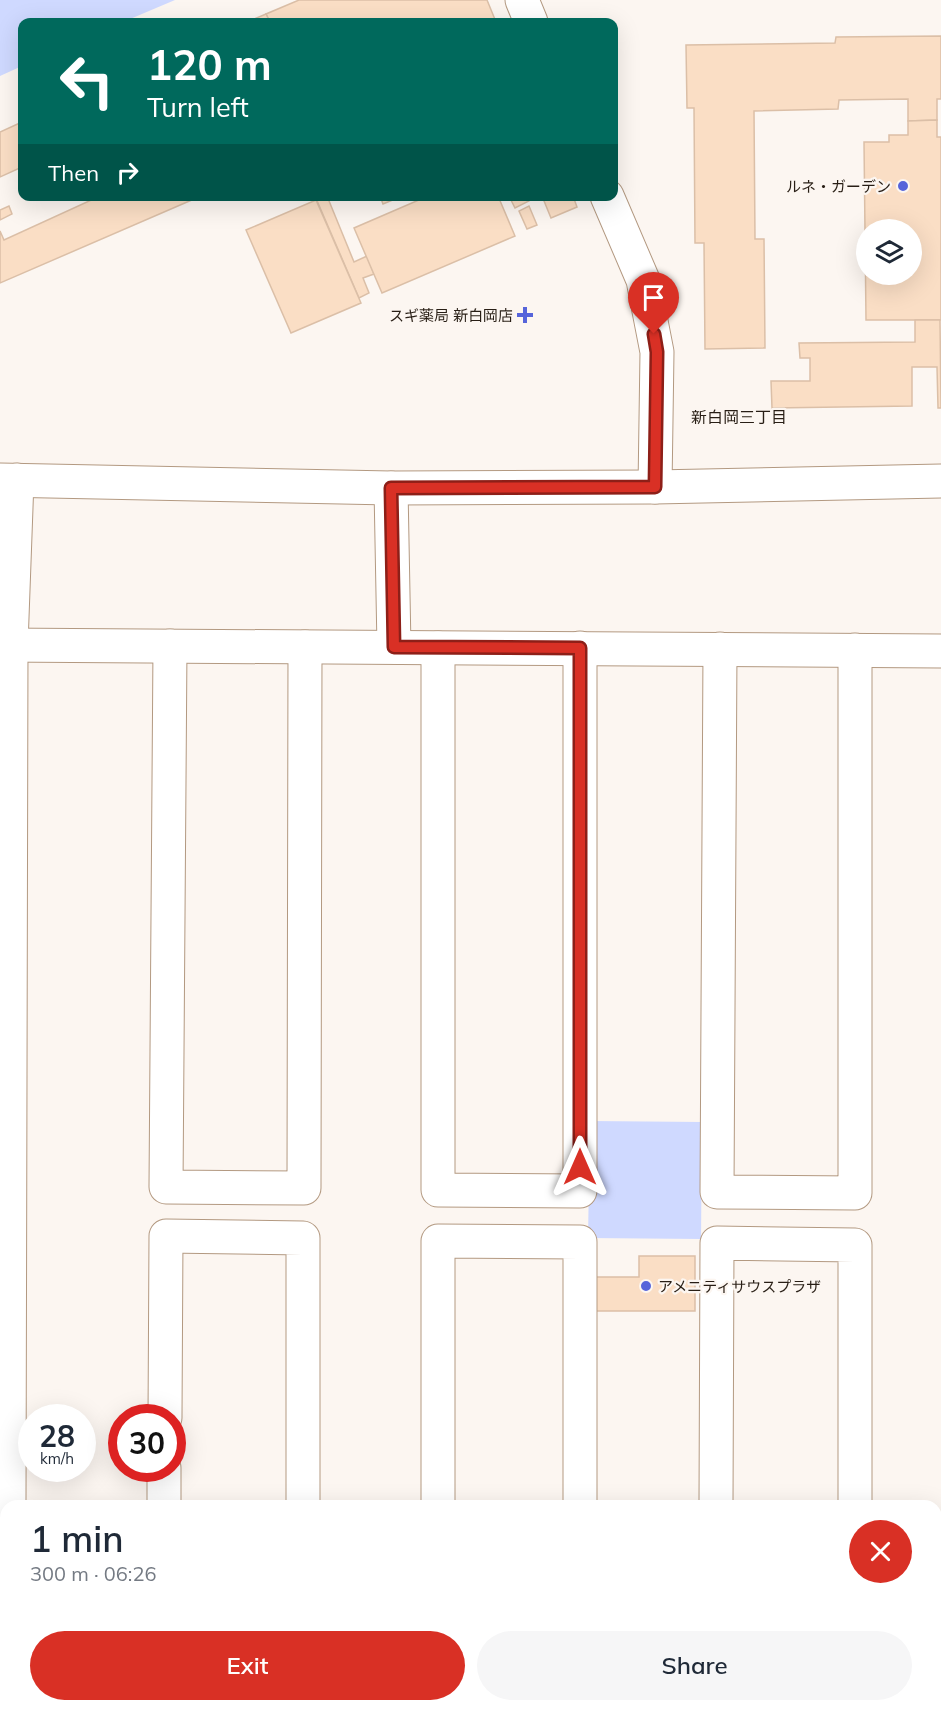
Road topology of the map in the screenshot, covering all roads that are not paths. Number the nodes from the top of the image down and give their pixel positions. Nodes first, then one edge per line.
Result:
1 (522, 0) edge
2 (529, 18) edge
3 (609, 201) edge
4 (8, 480) edge
5 (941, 482) edge
6 (655, 487) junction
7 (391, 488) junction
8 (6, 645) edge
9 (170, 646) junction
10 (305, 647) junction
11 (394, 647) junction
12 (438, 648) junction
13 (580, 648) junction
14 (720, 649) junction
15 (855, 650) junction
16 (941, 651) edge
17 (165, 1404) edge
18 (164, 1482) edge
19 (9, 1500) edge
20 (164, 1500) edge
21 (303, 1500) edge
22 (438, 1500) edge
23 (580, 1500) edge
24 (716, 1500) edge
25 (855, 1500) edge

1 - 2 street
3 - 6 street
4 - 7 street
4 - 8 street
5 - 6 street
6 - 7 street
7 - 11 street
8 - 9 street
8 - 19 street
9 - 10 street
9 - 10 street
10 - 11 street
11 - 12 street
12 - 13 street
12 - 13 street
13 - 14 street
14 - 15 street
14 - 15 street
15 - 16 street
17 - 21 street
18 - 20 street
22 - 23 street
24 - 25 street

